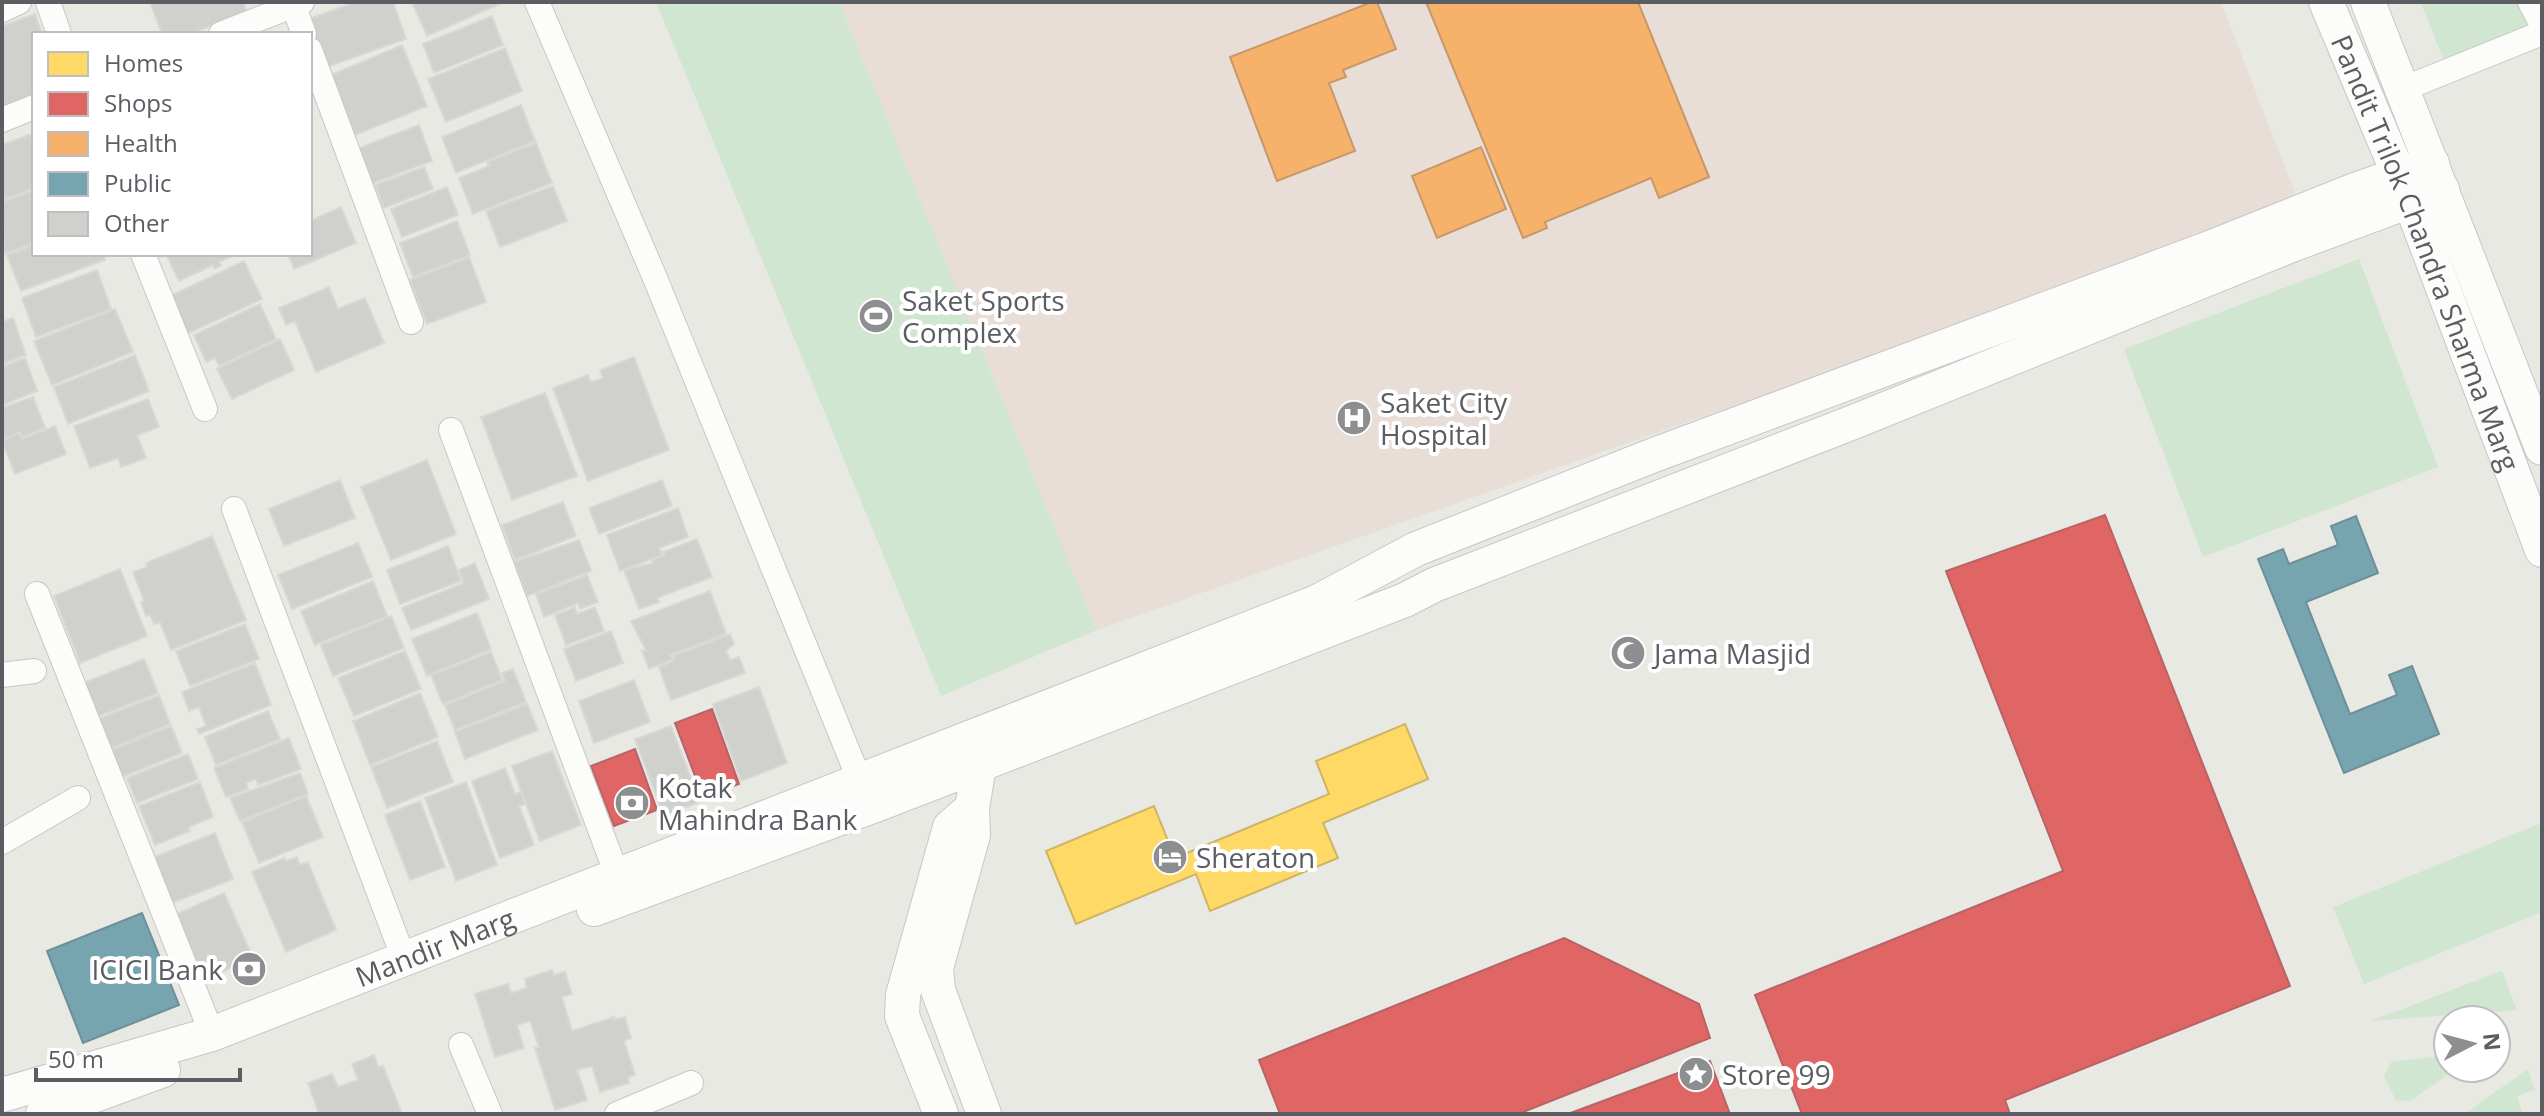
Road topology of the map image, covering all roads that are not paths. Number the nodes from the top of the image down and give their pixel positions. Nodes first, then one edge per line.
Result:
1 (19, 2) edge
2 (48, 2) edge
3 (537, 2) edge
4 (2326, 2) edge
5 (2368, 2) edge
6 (2530, 2) edge
7 (296, 3) edge
8 (2, 10) edge
9 (2542, 25) edge
10 (58, 32) edge
11 (226, 32) edge
12 (303, 32) edge
13 (2542, 33) edge
14 (312, 55) edge
15 (2403, 89) junction
16 (32, 108) edge
17 (2, 120) edge
18 (2421, 182) junction
19 (144, 256) edge
20 (2210, 262) junction
21 (411, 322) dead end
22 (205, 409) dead end
23 (2538, 426) edge
24 (451, 430) dead end
25 (234, 509) dead end
26 (1416, 549) junction
27 (2542, 550) edge
28 (1434, 585) junction
29 (37, 594) dead end
30 (34, 671) dead end
31 (2, 675) edge
32 (982, 748) junction
33 (865, 794) junction
34 (78, 798) dead end
35 (972, 808) junction
36 (2, 842) edge
37 (617, 875) junction
38 (404, 959) junction
39 (212, 1034) junction
40 (461, 1045) dead end
41 (691, 1083) dead end
42 (2, 1095) edge
43 (43, 1114) edge
44 (490, 1114) edge
45 (617, 1114) edge
46 (941, 1114) edge
47 (984, 1114) edge

1 - 8 street
2 - 10 street
3 - 33 street
4 - 18 main road, Pandit Trilok Chandra Sharma Marg
5 - 15 main road, Pandit Trilok Chandra Sharma Marg
6 - 9 street
7 - 11 street
7 - 12 street
13 - 15 street
14 - 21 street
15 - 18 main road, Pandit Trilok Chandra Sharma Marg
16 - 17 street
18 - 20 main road
18 - 23 main road, Pandit Trilok Chandra Sharma Marg
18 - 27 main road, Pandit Trilok Chandra Sharma Marg
19 - 22 street
20 - 26 main road
20 - 28 main road
24 - 37 street
25 - 38 street
26 - 28 main road
26 - 32 main road
28 - 32 main road
29 - 39 street
30 - 31 street
32 - 33 main road
32 - 35 main road
33 - 37 main road, Mandir Marg
33 - 43 main road, Mandir Marg
34 - 36 street
35 - 46 main road
35 - 47 main road
37 - 38 main road, Mandir Marg
38 - 39 main road, Mandir Marg
39 - 42 main road, Mandir Marg
40 - 44 street
41 - 45 street

